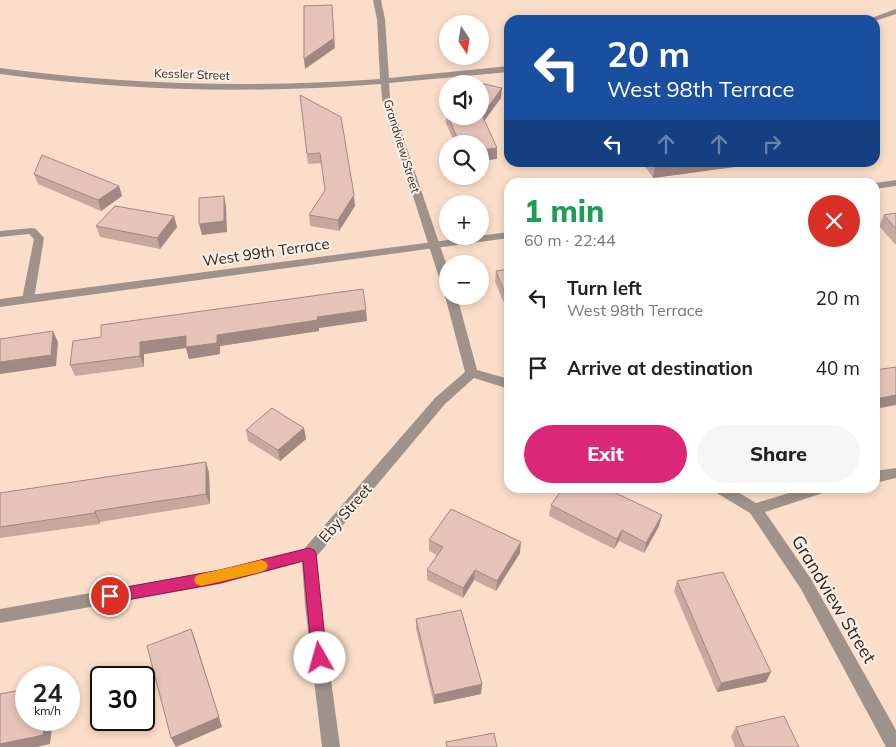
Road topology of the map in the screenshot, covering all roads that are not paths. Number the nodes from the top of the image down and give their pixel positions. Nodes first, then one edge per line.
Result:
1 (377, 0) edge
2 (896, 11) edge
3 (880, 17) edge
4 (504, 69) edge
5 (0, 71) edge
6 (384, 81) junction
7 (896, 183) edge
8 (880, 185) edge
9 (0, 234) edge
10 (504, 235) edge
11 (433, 245) junction
12 (439, 262) edge
13 (28, 299) junction
14 (0, 302) edge
15 (454, 305) edge
16 (472, 373) junction
17 (504, 383) edge
18 (896, 473) edge
19 (880, 476) edge
20 (728, 493) edge
21 (805, 493) edge
22 (755, 509) junction
23 (309, 554) junction
24 (0, 616) edge
25 (331, 747) edge
26 (896, 747) edge

1 - 6 street, Grandview Street
2 - 3 street
4 - 6 street, Kessler Street
5 - 6 street, Kessler Street
6 - 11 street, Grandview Street
7 - 8 street
9 - 13 street
10 - 11 street, West 99th Terrace
11 - 12 street, Grandview Street
11 - 13 street, West 99th Terrace
13 - 14 street, West 99th Terrace
15 - 16 street
16 - 17 street
16 - 23 street, Eby Street
18 - 19 street
20 - 22 street, Grandview Street
21 - 22 street
22 - 26 street, Grandview Street
23 - 24 street
23 - 25 street, Eby Street

